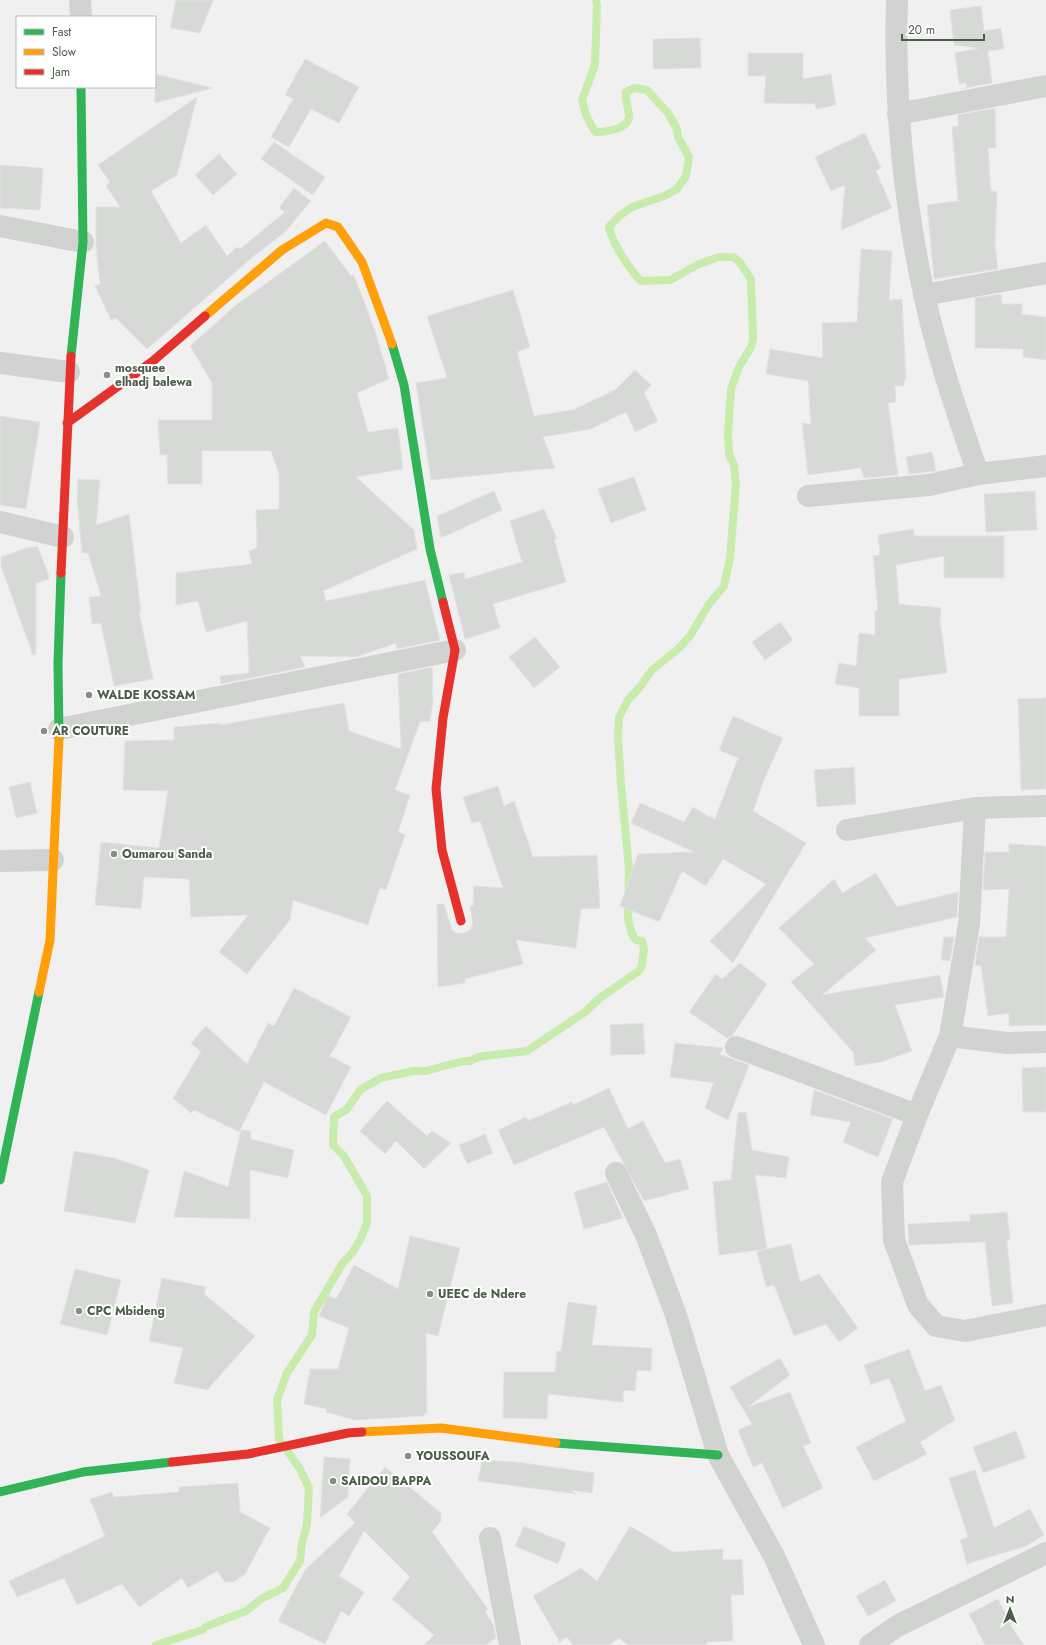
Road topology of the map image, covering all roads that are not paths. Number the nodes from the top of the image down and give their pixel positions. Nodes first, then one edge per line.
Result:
1 (80, 0) edge
2 (897, 0) edge
3 (81, 16) edge
4 (1046, 86) edge
5 (81, 88) edge
6 (898, 114) junction
7 (0, 226) edge
8 (83, 242) junction
9 (1046, 273) edge
10 (924, 295) junction
11 (0, 363) edge
12 (69, 372) junction
13 (67, 422) junction
14 (1046, 466) edge
15 (978, 474) junction
16 (808, 496) dead end
17 (0, 522) edge
18 (63, 536) junction
19 (455, 650) junction
20 (59, 729) junction
21 (1046, 806) edge
22 (975, 808) junction
23 (847, 830) dead end
24 (53, 860) junction
25 (0, 861) edge
26 (461, 921) dead end
27 (950, 1036) junction
28 (1046, 1042) edge
29 (736, 1047) dead end
30 (917, 1115) junction
31 (616, 1173) dead end
32 (0, 1180) edge
33 (1046, 1315) edge
34 (718, 1455) junction
35 (0, 1492) edge
36 (490, 1538) dead end
37 (1046, 1553) edge
38 (510, 1645) edge
39 (814, 1645) edge
40 (870, 1645) edge

1 - 3 street
2 - 6 street
4 - 6 street
5 - 8 street
6 - 10 street
7 - 8 street
8 - 12 street
9 - 10 street
10 - 15 street
11 - 12 street
12 - 13 street
13 - 18 street
13 - 19 street
14 - 15 street
15 - 16 street
17 - 18 street
18 - 20 street
19 - 20 street
19 - 26 street
20 - 24 street
21 - 22 street
22 - 23 street
22 - 27 street
24 - 25 street
24 - 32 street
27 - 28 street
27 - 30 street
29 - 30 street
30 - 33 street
31 - 34 street
34 - 35 street
34 - 39 street
36 - 38 street
37 - 40 street

